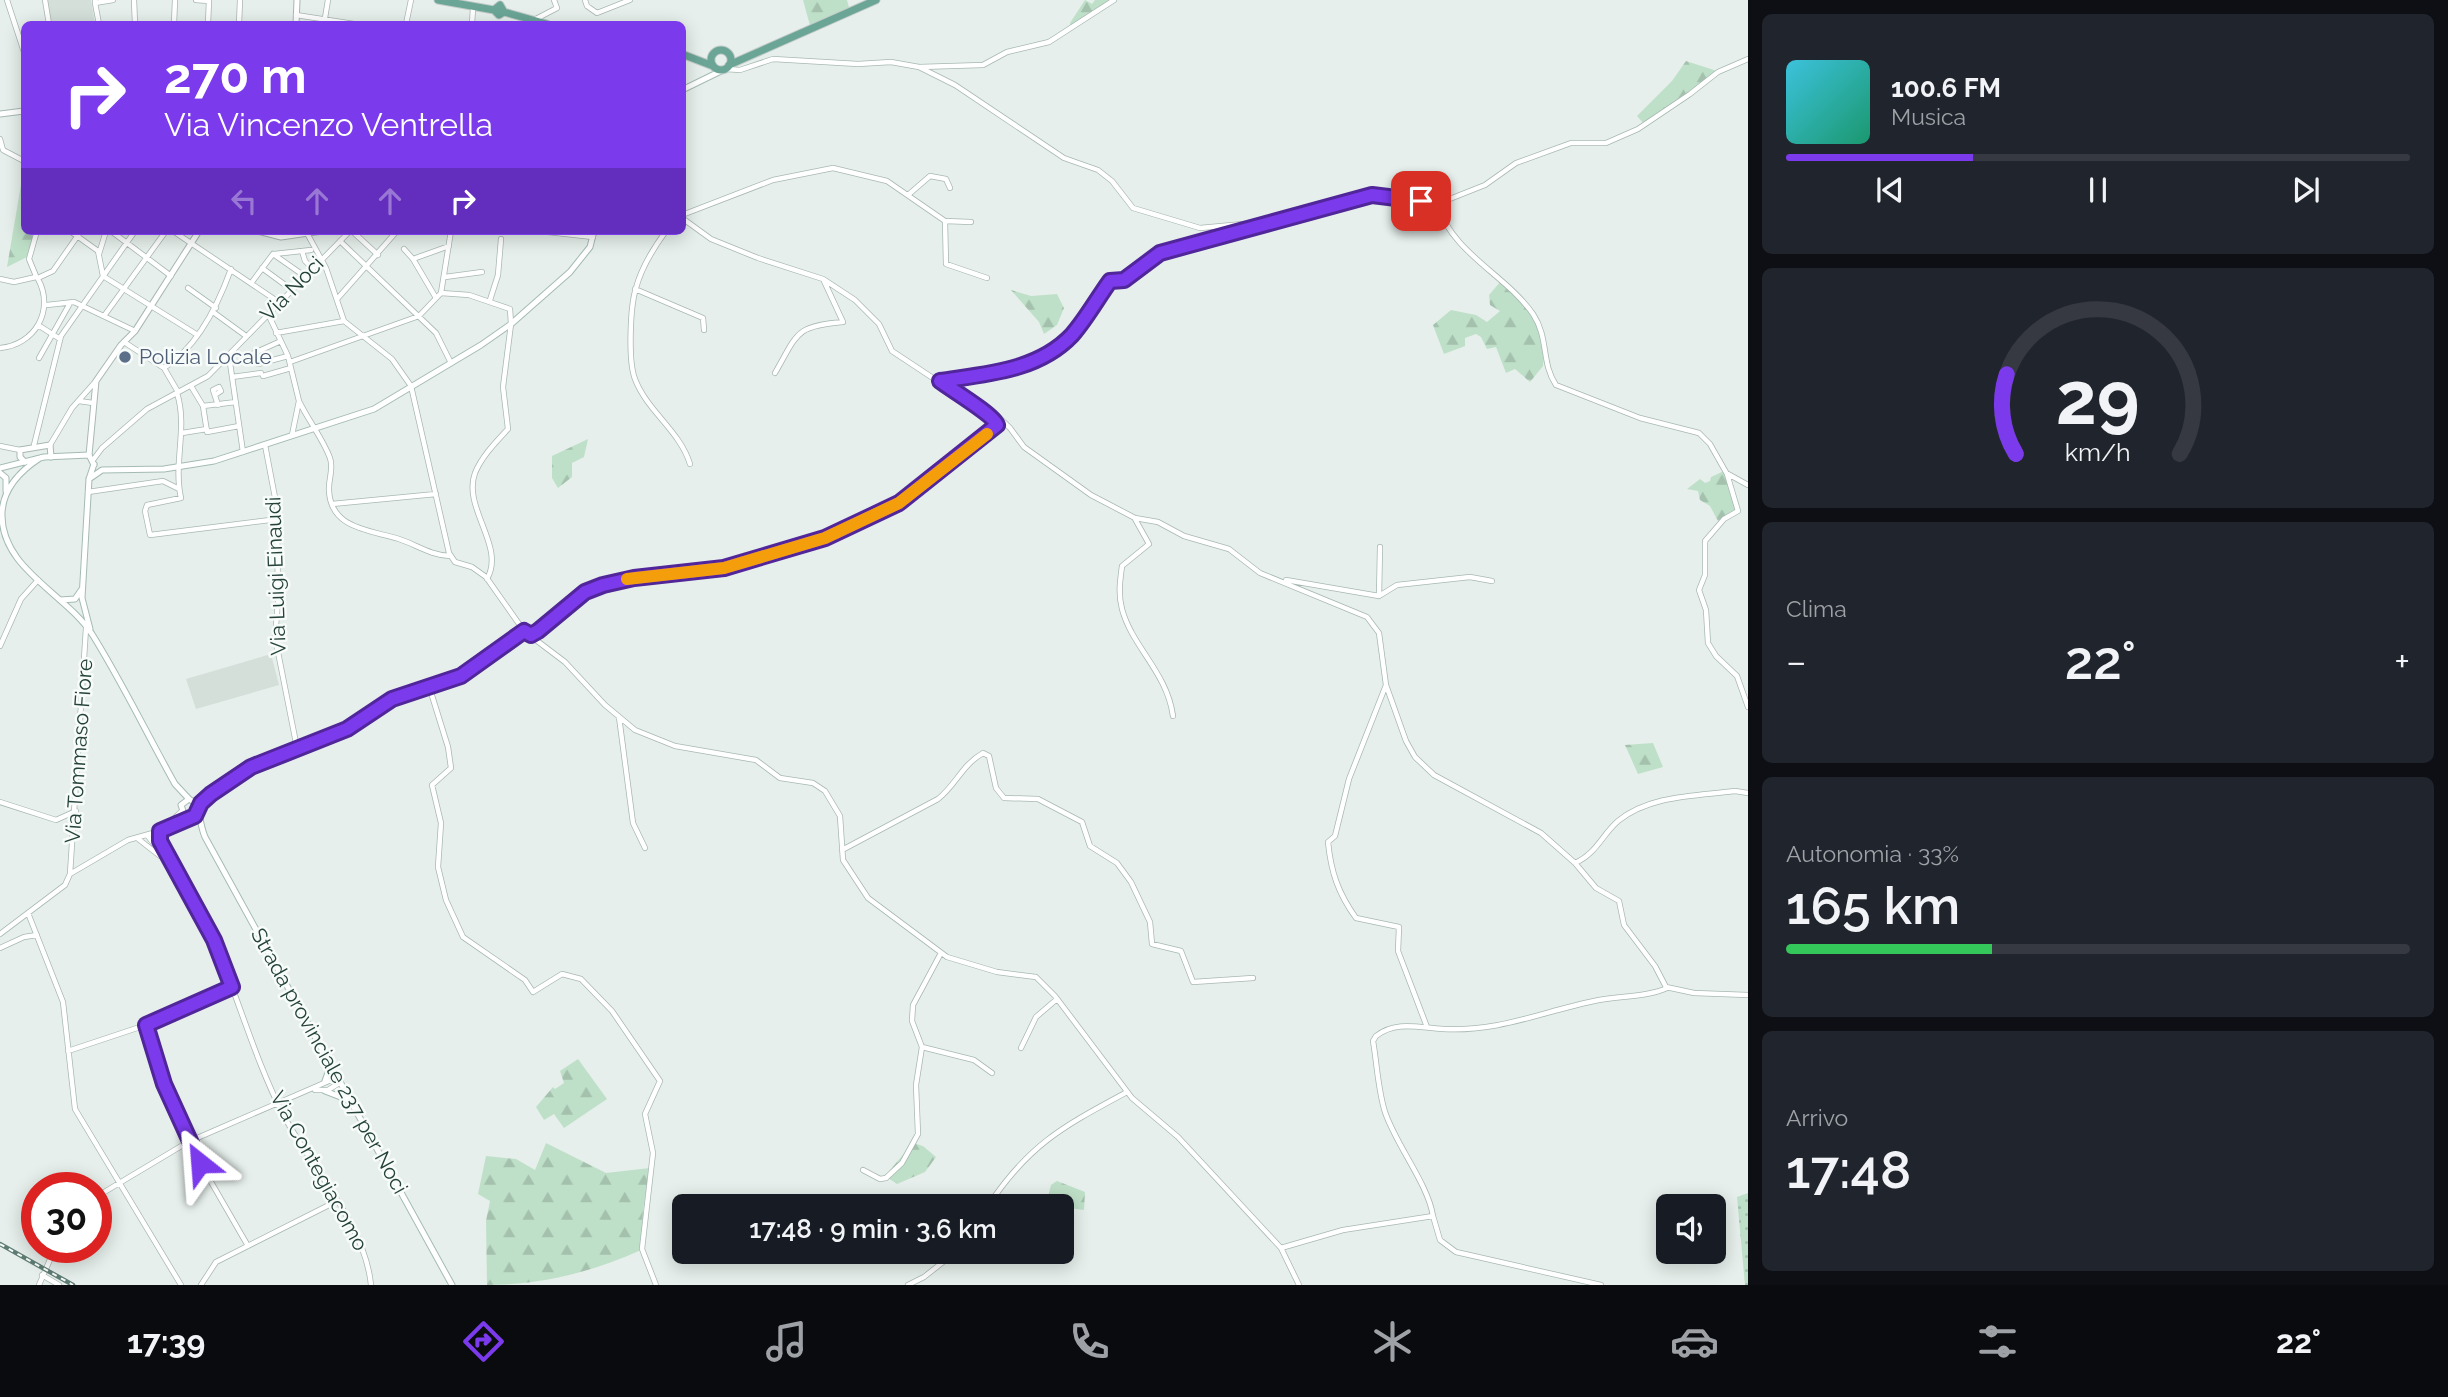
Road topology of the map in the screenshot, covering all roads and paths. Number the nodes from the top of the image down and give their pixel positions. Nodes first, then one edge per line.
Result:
1 (7, 0) edge
2 (45, 0) edge
3 (113, 0) edge
4 (134, 0) edge
5 (175, 0) edge
6 (196, 0) edge
7 (209, 0) edge
8 (240, 0) edge
9 (297, 0) edge
10 (328, 0) edge
11 (411, 0) edge
12 (438, 0) edge
13 (554, 0) edge
14 (585, 0) edge
15 (630, 0) edge
16 (876, 0) edge
17 (1114, 0) edge
18 (95, 2) edge
19 (618, 2) edge
20 (500, 7) edge
21 (473, 8) junction
22 (296, 20) edge
23 (49, 21) edge
24 (98, 21) edge
25 (135, 21) edge
26 (174, 21) edge
27 (208, 21) edge
28 (239, 21) edge
29 (325, 21) edge
30 (407, 21) edge
31 (472, 21) edge
32 (532, 21) joint
33 (21, 43) edge
34 (762, 53) junction
35 (713, 54) junction
36 (686, 55) edge
37 (699, 58) junction
38 (1748, 59) edge
39 (728, 62) junction
40 (711, 65) junction
41 (745, 67) junction
42 (919, 67) junction
43 (699, 82) junction
44 (686, 88) edge
45 (21, 111) edge
46 (1, 114) edge
47 (0, 139) edge
48 (21, 157) edge
49 (950, 188) dead end
50 (908, 195) junction
51 (1437, 204) junction
52 (686, 214) edge
53 (686, 219) edge
54 (945, 221) junction
55 (971, 222) dead end
56 (1268, 222) junction
57 (36, 235) edge
58 (75, 235) edge
59 (107, 235) edge
60 (115, 235) edge
61 (132, 235) edge
62 (163, 235) edge
63 (179, 235) edge
64 (196, 235) edge
65 (273, 235) edge
66 (308, 235) joint
67 (347, 235) edge
68 (356, 235) edge
69 (394, 235) edge
70 (450, 235) edge
71 (594, 235) edge
72 (665, 235) edge
73 (77, 237) junction
74 (500, 239) dead end
75 (340, 241) junction
76 (127, 243) junction
77 (191, 243) junction
78 (449, 246) junction
79 (311, 250) dead end
80 (404, 250) dead end
81 (302, 251) junction
82 (99, 254) junction
83 (273, 254) junction
84 (378, 255) junction
85 (147, 257) junction
86 (321, 259) junction
87 (414, 259) junction
88 (367, 267) junction
89 (262, 268) junction
90 (231, 269) junction
91 (313, 269) junction
92 (482, 272) dead end
93 (103, 276) junction
94 (171, 276) junction
95 (38, 277) junction
96 (306, 277) junction
97 (445, 277) junction
98 (987, 278) dead end
99 (0, 279) edge
100 (823, 279) junction
101 (252, 282) junction
102 (124, 288) junction
103 (188, 288) dead end
104 (635, 289) junction
105 (292, 290) junction
106 (441, 293) junction
107 (338, 298) junction
108 (436, 298) junction
109 (490, 300) junction
110 (280, 303) junction
111 (47, 305) junction
112 (69, 305) dead end
113 (82, 306) junction
114 (152, 306) junction
115 (214, 310) junction
116 (268, 314) junction
117 (104, 316) junction
118 (419, 316) junction
119 (344, 321) junction
120 (511, 324) junction
121 (38, 325) junction
122 (704, 330) dead end
123 (135, 331) junction
124 (51, 333) junction
125 (276, 333) junction
126 (196, 334) junction
127 (246, 336) junction
128 (364, 336) junction
129 (60, 339) junction
130 (281, 341) junction
131 (124, 342) junction
132 (0, 348) edge
133 (252, 354) dead end
134 (229, 355) junction
135 (39, 358) dead end
136 (290, 362) junction
137 (258, 364) dead end
138 (451, 364) junction
139 (164, 368) junction
140 (775, 373) dead end
141 (232, 377) junction
142 (96, 381) junction
143 (940, 381) junction
144 (191, 386) junction
145 (411, 386) junction
146 (951, 390) junction
147 (178, 393) junction
148 (215, 395) dead end
149 (79, 401) junction
150 (299, 401) junction
151 (236, 402) junction
152 (93, 403) junction
153 (218, 405) junction
154 (203, 406) junction
155 (239, 426) junction
156 (312, 428) junction
157 (207, 430) junction
158 (182, 433) junction
159 (292, 435) junction
160 (34, 445) junction
161 (50, 445) junction
162 (265, 445) junction
163 (0, 446) edge
164 (20, 450) junction
165 (243, 452) junction
166 (51, 457) junction
167 (40, 458) junction
168 (92, 460) junction
169 (25, 462) junction
170 (691, 464) dead end
171 (180, 467) junction
172 (0, 470) edge
173 (103, 470) junction
174 (1727, 474) junction
175 (89, 480) junction
176 (1748, 485) edge
177 (179, 489) junction
178 (88, 492) junction
179 (6, 494) junction
180 (436, 495) junction
181 (331, 504) junction
182 (1135, 518) junction
183 (278, 519) junction
184 (1380, 547) dead end
185 (451, 556) junction
186 (1271, 577) junction
187 (487, 579) junction
188 (38, 580) junction
189 (1492, 581) dead end
190 (83, 587) junction
191 (1379, 596) junction
192 (60, 600) junction
193 (88, 630) junction
194 (524, 631) junction
195 (531, 635) junction
196 (0, 646) edge
197 (1386, 685) junction
198 (429, 686) junction
199 (1748, 707) edge
200 (619, 716) junction
201 (1173, 716) dead end
202 (297, 748) junction
203 (175, 784) junction
204 (1748, 793) edge
205 (211, 794) junction
206 (192, 800) junction
207 (0, 802) edge
208 (181, 808) junction
209 (198, 810) junction
210 (76, 811) junction
211 (188, 818) junction
212 (160, 831) junction
213 (147, 835) junction
214 (205, 837) junction
215 (137, 838) junction
216 (645, 848) dead end
217 (842, 850) junction
218 (1575, 863) junction
219 (173, 869) junction
220 (70, 874) junction
221 (28, 913) junction
222 (0, 934) edge
223 (37, 936) junction
224 (0, 948) edge
225 (941, 953) junction
226 (1253, 978) dead end
227 (232, 987) junction
228 (1669, 987) junction
229 (1748, 995) edge
230 (1057, 999) junction
231 (146, 1025) junction
232 (1427, 1027) junction
233 (922, 1046) junction
234 (1021, 1048) dead end
235 (68, 1052) junction
236 (330, 1064) junction
237 (992, 1073) dead end
238 (339, 1080) junction
239 (325, 1081) junction
240 (315, 1089) junction
241 (325, 1091) junction
242 (1126, 1092) junction
243 (351, 1101) junction
244 (279, 1103) junction
245 (188, 1142) junction
246 (863, 1170) dead end
247 (121, 1183) junction
248 (112, 1188) edge
249 (996, 1194) edge
250 (337, 1201) junction
251 (1433, 1216) junction
252 (248, 1246) junction
253 (1281, 1248) junction
254 (48, 1263) edge
255 (940, 1264) edge
256 (42, 1276) junction
257 (39, 1285) edge
258 (59, 1285) edge
259 (181, 1285) edge
260 (201, 1285) edge
261 (371, 1285) edge
262 (452, 1285) edge
263 (656, 1285) edge
264 (908, 1285) edge
265 (1299, 1285) edge
266 (1601, 1285) edge

1 - 33 street
2 - 23 street
3 - 18 street
4 - 25 street
5 - 26 street
6 - 7 street
7 - 27 street
8 - 28 street
9 - 22 main road
10 - 29 street
11 - 30 street
12 - 21 main road
13 - 32 street
14 - 19 street
15 - 19 street
16 - 34 main road
17 - 42 street
18 - 24 street
20 - 21 main road
20 - 32 main road
21 - 31 street
34 - 39 main road
34 - 39 main road
35 - 37 main road
35 - 39 main road
35 - 40 main road
36 - 37 main road
37 - 40 main road
38 - 51 street
39 - 40 main road
39 - 41 street
39 - 41 street
39 - 43 main road
40 - 43 main road
41 - 42 street
42 - 56 street
43 - 44 main road
45 - 46 main road
47 - 48 street
49 - 50 street
50 - 52 street
50 - 54 street
51 - 56 street
51 - 174 street
53 - 100 street
54 - 55 street
54 - 98 street
56 - 143 street
57 - 95 street
58 - 73 street
59 - 82 street
60 - 76 street
61 - 76 street
62 - 85 street
63 - 77 street
64 - 77 main road
65 - 66 main road
66 - 86 street
67 - 75 street, Via Noci
68 - 84 street
69 - 84 street
70 - 78 street
71 - 120 main road
72 - 104 street
73 - 82 street
73 - 95 street
74 - 109 street
75 - 86 street, Via Noci
75 - 88 street
76 - 85 street
76 - 93 street
77 - 90 street
77 - 94 main road
78 - 87 street
78 - 97 street
79 - 81 street
80 - 87 street
81 - 83 street
81 - 91 street
82 - 93 street
83 - 89 street
83 - 96 street
84 - 88 street
85 - 94 street
85 - 102 street
86 - 91 street, Via Noci
86 - 107 street
87 - 108 street
88 - 107 street
88 - 118 street
89 - 101 street
89 - 105 street
90 - 101 street
90 - 115 street
91 - 96 street, Via Noci
92 - 97 street
93 - 102 street
93 - 113 street
94 - 114 main road
95 - 99 street
95 - 111 street
96 - 105 street, Via Noci
97 - 106 street
100 - 140 street
100 - 143 street
101 - 110 street
102 - 114 street
102 - 117 street
103 - 115 street
104 - 122 street
104 - 170 street
105 - 110 street, Via Noci
106 - 108 street
106 - 109 street
107 - 119 street
108 - 118 street
109 - 120 street
110 - 116 street, Via Noci
111 - 113 street
111 - 121 street
112 - 124 street
113 - 117 street
113 - 129 street
114 - 123 main road
114 - 126 street
115 - 126 street
115 - 127 street
116 - 125 street
116 - 127 street, Via Noci
117 - 123 street
118 - 128 street
118 - 138 street
119 - 125 street
119 - 128 street
120 - 138 main road
120 - 187 street
121 - 124 street
121 - 132 street
123 - 131 main road
124 - 129 street
124 - 135 street
125 - 130 street
126 - 139 street
127 - 134 street, Via Noci
128 - 136 street
128 - 145 street
129 - 160 street
130 - 133 street
130 - 136 street
131 - 139 street
131 - 142 main road
134 - 141 street
134 - 144 street, Via Noci
136 - 137 street
136 - 141 street
136 - 150 street
138 - 145 main road
139 - 147 street
141 - 151 street
142 - 149 street
142 - 152 main road
143 - 146 street
144 - 147 street, Via Noci
144 - 154 street
145 - 156 main road
145 - 180 street
146 - 182 street
146 - 195 street
147 - 158 street
147 - 168 street, Via Noci
148 - 153 street
149 - 152 street
149 - 161 street
150 - 156 street
150 - 159 street
151 - 153 street
151 - 155 street
152 - 168 main road
153 - 154 street
154 - 157 street
155 - 157 street
155 - 165 street
156 - 159 main road
156 - 181 street
157 - 158 street
158 - 171 street
159 - 162 main road
160 - 161 main road
160 - 164 main road
161 - 166 main road
162 - 165 main road
162 - 183 street, Via Luigi Einaudi
163 - 164 street
164 - 169 main road
165 - 171 main road
166 - 167 main road
166 - 168 main road
167 - 169 main road
167 - 179 main road
168 - 173 main road
168 - 175 main road
169 - 172 main road
171 - 173 main road
171 - 177 street
172 - 179 main road
173 - 175 main road
174 - 176 street
174 - 199 street
175 - 178 main road
177 - 178 street
177 - 183 street
178 - 190 main road
179 - 188 main road
180 - 181 street
180 - 185 street
181 - 185 street
182 - 186 street
182 - 201 street
183 - 202 street, Via Luigi Einaudi
184 - 191 street
185 - 187 street
186 - 191 street
186 - 197 street
187 - 194 street
188 - 192 main road
188 - 196 street
189 - 191 street
190 - 192 main road
190 - 193 main road
192 - 193 main road
193 - 203 main road
193 - 210 street, Via Tommaso Fiore
194 - 195 street
194 - 198 street
195 - 200 street
197 - 218 street
197 - 232 street
198 - 202 street
198 - 263 street
200 - 216 street
200 - 217 street
202 - 205 street
203 - 206 main road
203 - 208 main road
204 - 218 street
205 - 206 street
205 - 209 street
206 - 208 main road
206 - 209 main road, Strada provinciale 237 per Noci
207 - 210 street
208 - 211 main road, Strada provinciale 237 per Noci
208 - 212 street
209 - 211 main road
209 - 214 main road, Strada provinciale 237 per Noci
210 - 220 street, Via Tommaso Fiore
211 - 212 street
211 - 214 main road, Strada provinciale 237 per Noci
212 - 213 street
212 - 219 street, Via Contegiacomo
213 - 215 street
213 - 219 street, Via Contegiacomo
214 - 236 main road, Strada provinciale 237 per Noci
215 - 219 street, Via Contegiacomo
215 - 220 street
217 - 225 street
217 - 226 street
218 - 228 street
219 - 227 street, Via Contegiacomo
220 - 221 street
221 - 222 street
221 - 223 street
223 - 224 street
223 - 235 street
225 - 230 street
225 - 233 street
227 - 231 street
227 - 244 street, Via Contegiacomo
228 - 229 street
228 - 232 street
230 - 234 street
230 - 242 street
231 - 235 street
231 - 245 street
232 - 251 street
233 - 237 street
233 - 246 street
235 - 247 street
236 - 238 main road, Strada provinciale 237 per Noci
236 - 239 main road
238 - 239 street
238 - 241 street
238 - 243 main road, Strada provinciale 237 per Noci
239 - 240 street
240 - 241 street
240 - 244 street
241 - 243 main road
242 - 249 street
242 - 253 street
243 - 262 main road, Strada provinciale 237 per Noci
244 - 245 street
244 - 250 street, Via Contegiacomo
245 - 247 street
245 - 252 street
247 - 248 street
247 - 259 street
250 - 252 street
250 - 261 street, Via Contegiacomo
251 - 253 street
251 - 266 street
252 - 260 street
253 - 265 street
254 - 256 street
255 - 264 street
256 - 257 street
256 - 258 street

